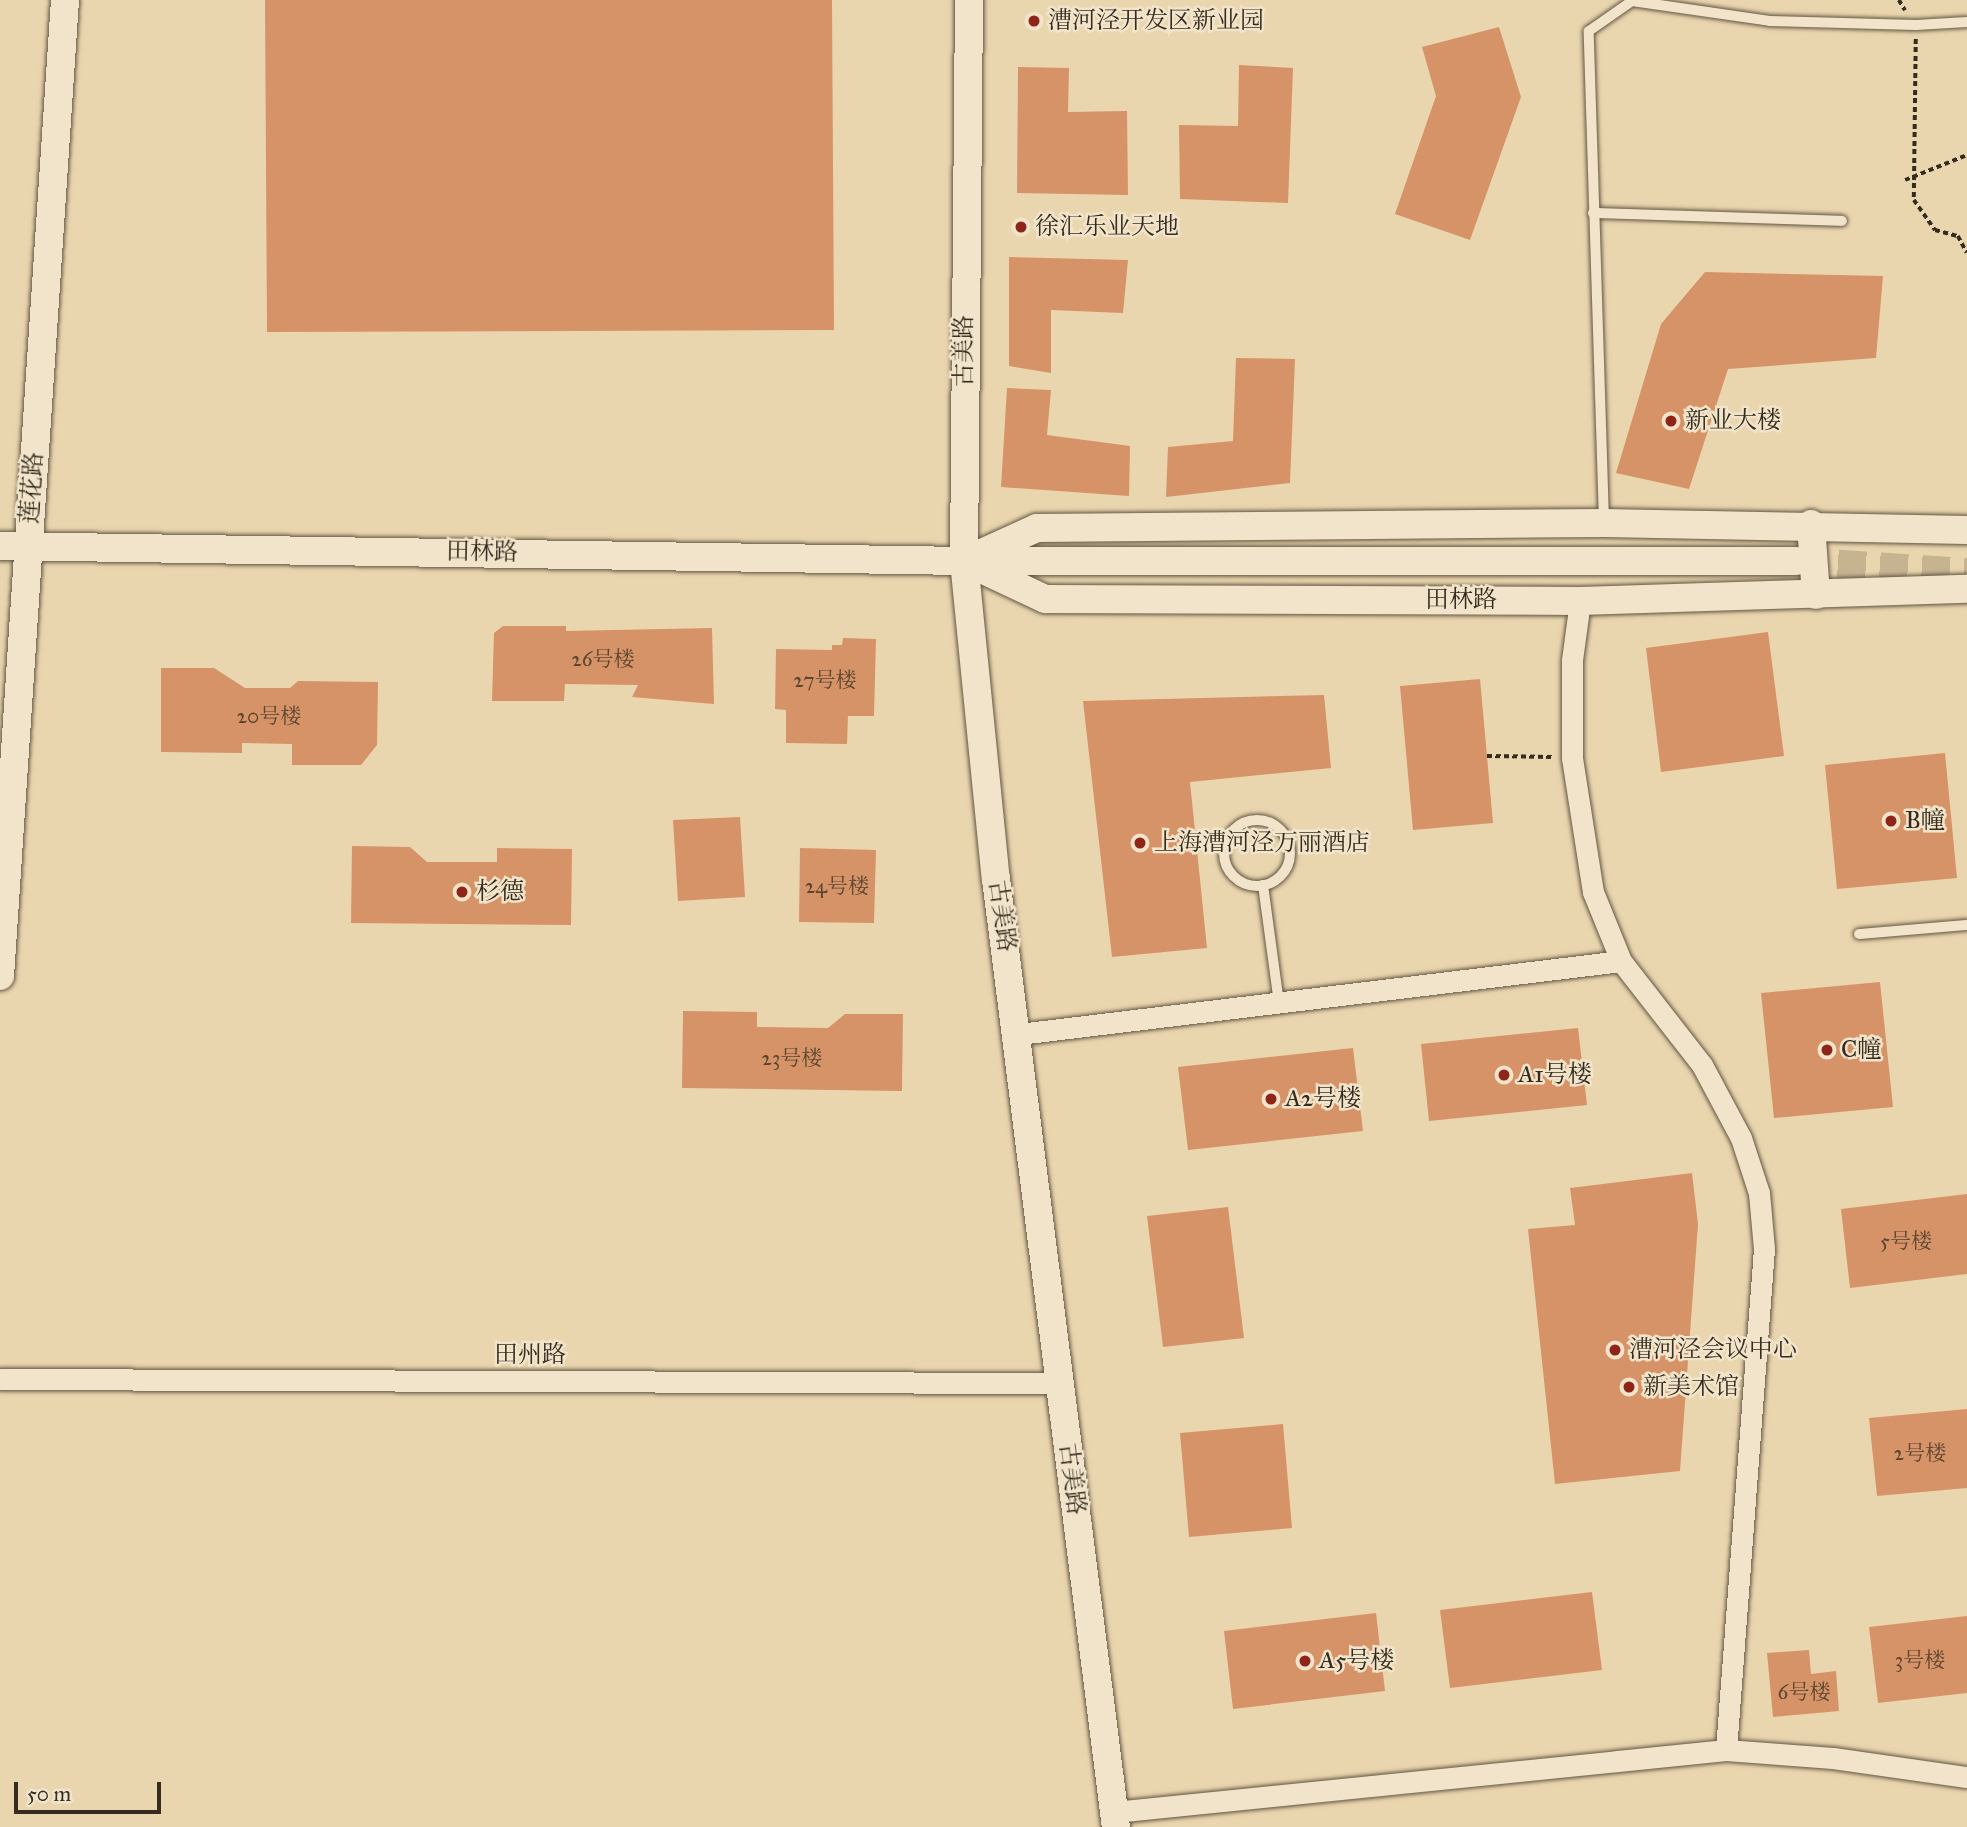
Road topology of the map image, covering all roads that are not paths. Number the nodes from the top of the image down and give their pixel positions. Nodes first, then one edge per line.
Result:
1 (65, 0) edge
2 (969, 0) edge
3 (1967, 22) edge
4 (1592, 213) junction
5 (1842, 221) dead end
6 (1604, 523) junction
7 (1811, 524) junction
8 (1967, 530) edge
9 (29, 545) junction
10 (0, 546) edge
11 (964, 561) junction
12 (1796, 561) tunnel mouth
13 (1967, 589) edge
14 (1816, 595) junction
15 (1580, 601) junction
16 (1263, 885) junction
17 (1967, 925) edge
18 (1859, 934) dead end
19 (1621, 961) junction
20 (0, 976) edge
21 (1279, 1003) junction
22 (1018, 1034) junction
23 (0, 1379) edge
24 (1060, 1383) junction
25 (1726, 1750) junction
26 (1967, 1777) edge
27 (1115, 1820) edge

1 - 9 street, 莲花路
2 - 11 street, 古美路
3 - 4 lane
4 - 5 lane
4 - 6 lane
6 - 7 street, 田林路
6 - 11 street, 田林路
7 - 8 street, 田林路
7 - 14 street
9 - 10 street, 田林路
9 - 11 street, 田林路
9 - 20 street, 莲花路
11 - 12 street, 田林路
11 - 15 street, 田林路
11 - 22 street, 古美路
13 - 14 street, 田林路
14 - 15 street, 田林路
15 - 19 street
16 - 16 lane
16 - 21 lane
17 - 18 lane
19 - 21 street
19 - 25 street
21 - 22 street
22 - 24 street, 古美路
23 - 24 street, 田州路
24 - 27 street, 古美路
25 - 26 street
25 - 27 street

